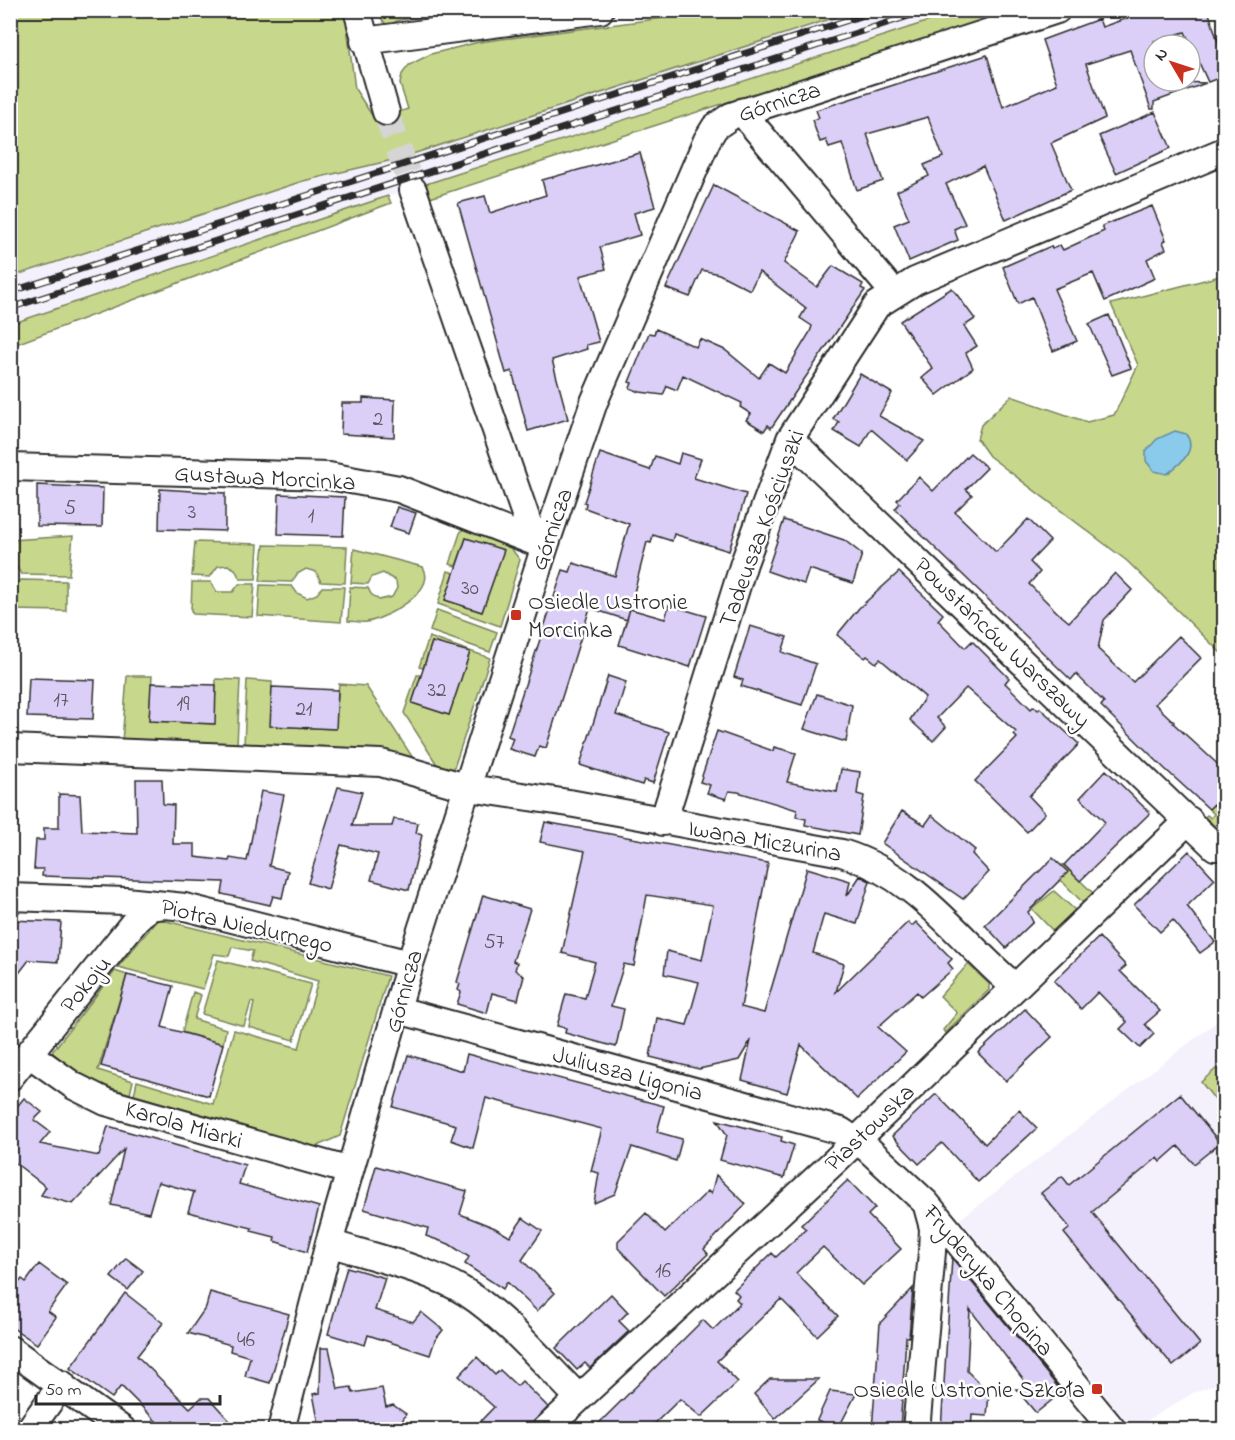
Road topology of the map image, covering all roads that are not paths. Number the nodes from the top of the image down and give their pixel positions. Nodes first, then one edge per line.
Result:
1 (357, 10) edge
2 (600, 10) edge
3 (1058, 10) edge
4 (364, 41) junction
5 (744, 111) junction
6 (386, 112) tunnel mouth
7 (1224, 151) edge
8 (413, 190) tunnel mouth
9 (894, 293) junction
10 (790, 439) junction
11 (10, 467) edge
12 (545, 546) junction
13 (10, 748) edge
14 (469, 788) junction
15 (1189, 820) junction
16 (663, 822) junction
17 (1215, 847) dead end
18 (10, 897) edge
19 (168, 904) junction
20 (410, 964) junction
21 (1015, 987) junction
22 (398, 1010) junction
23 (29, 1054) junction
24 (10, 1077) edge
25 (856, 1140) junction
26 (350, 1171) junction
27 (926, 1203) junction
28 (329, 1243) junction
29 (10, 1349) edge
30 (62, 1384) junction
31 (578, 1397) junction
32 (29, 1430) edge
33 (123, 1430) edge
34 (281, 1430) edge
35 (545, 1430) edge
36 (915, 1430) edge
37 (1113, 1430) edge

1 - 4 street
2 - 4 street
3 - 5 street, Górnicza
4 - 6 street
5 - 9 street
5 - 12 street, Górnicza
7 - 9 street, Tadeusza Kościuszki
8 - 12 street
9 - 10 street, Tadeusza Kościuszki
10 - 15 street, Powstańców Warszawy
10 - 16 street, Tadeusza Kościuszki
11 - 12 street, Gustawa Morcinka
12 - 14 street, Górnicza
13 - 14 street
14 - 16 street, Iwana Miczurina
14 - 20 street, Górnicza
15 - 17 street, Powstańców Warszawy
15 - 21 street, Piastowska
16 - 21 street, Iwana Miczurina
18 - 19 street, Piotra Niedurnego
19 - 20 street, Piotra Niedurnego
19 - 23 street, Pokoju
20 - 22 street, Górnicza
21 - 25 street, Piastowska
22 - 25 street, Juliusza Ligonia
22 - 26 street, Górnicza
23 - 24 street, Pokoju
23 - 26 street, Karola Miarki
25 - 27 street, Fryderyka Chopina
25 - 31 street, Piastowska
26 - 28 street, Górnicza
27 - 36 street
27 - 37 street, Fryderyka Chopina
28 - 31 street
28 - 34 street, Górnicza
29 - 30 street
30 - 32 street
30 - 33 street
31 - 35 street, Piastowska

